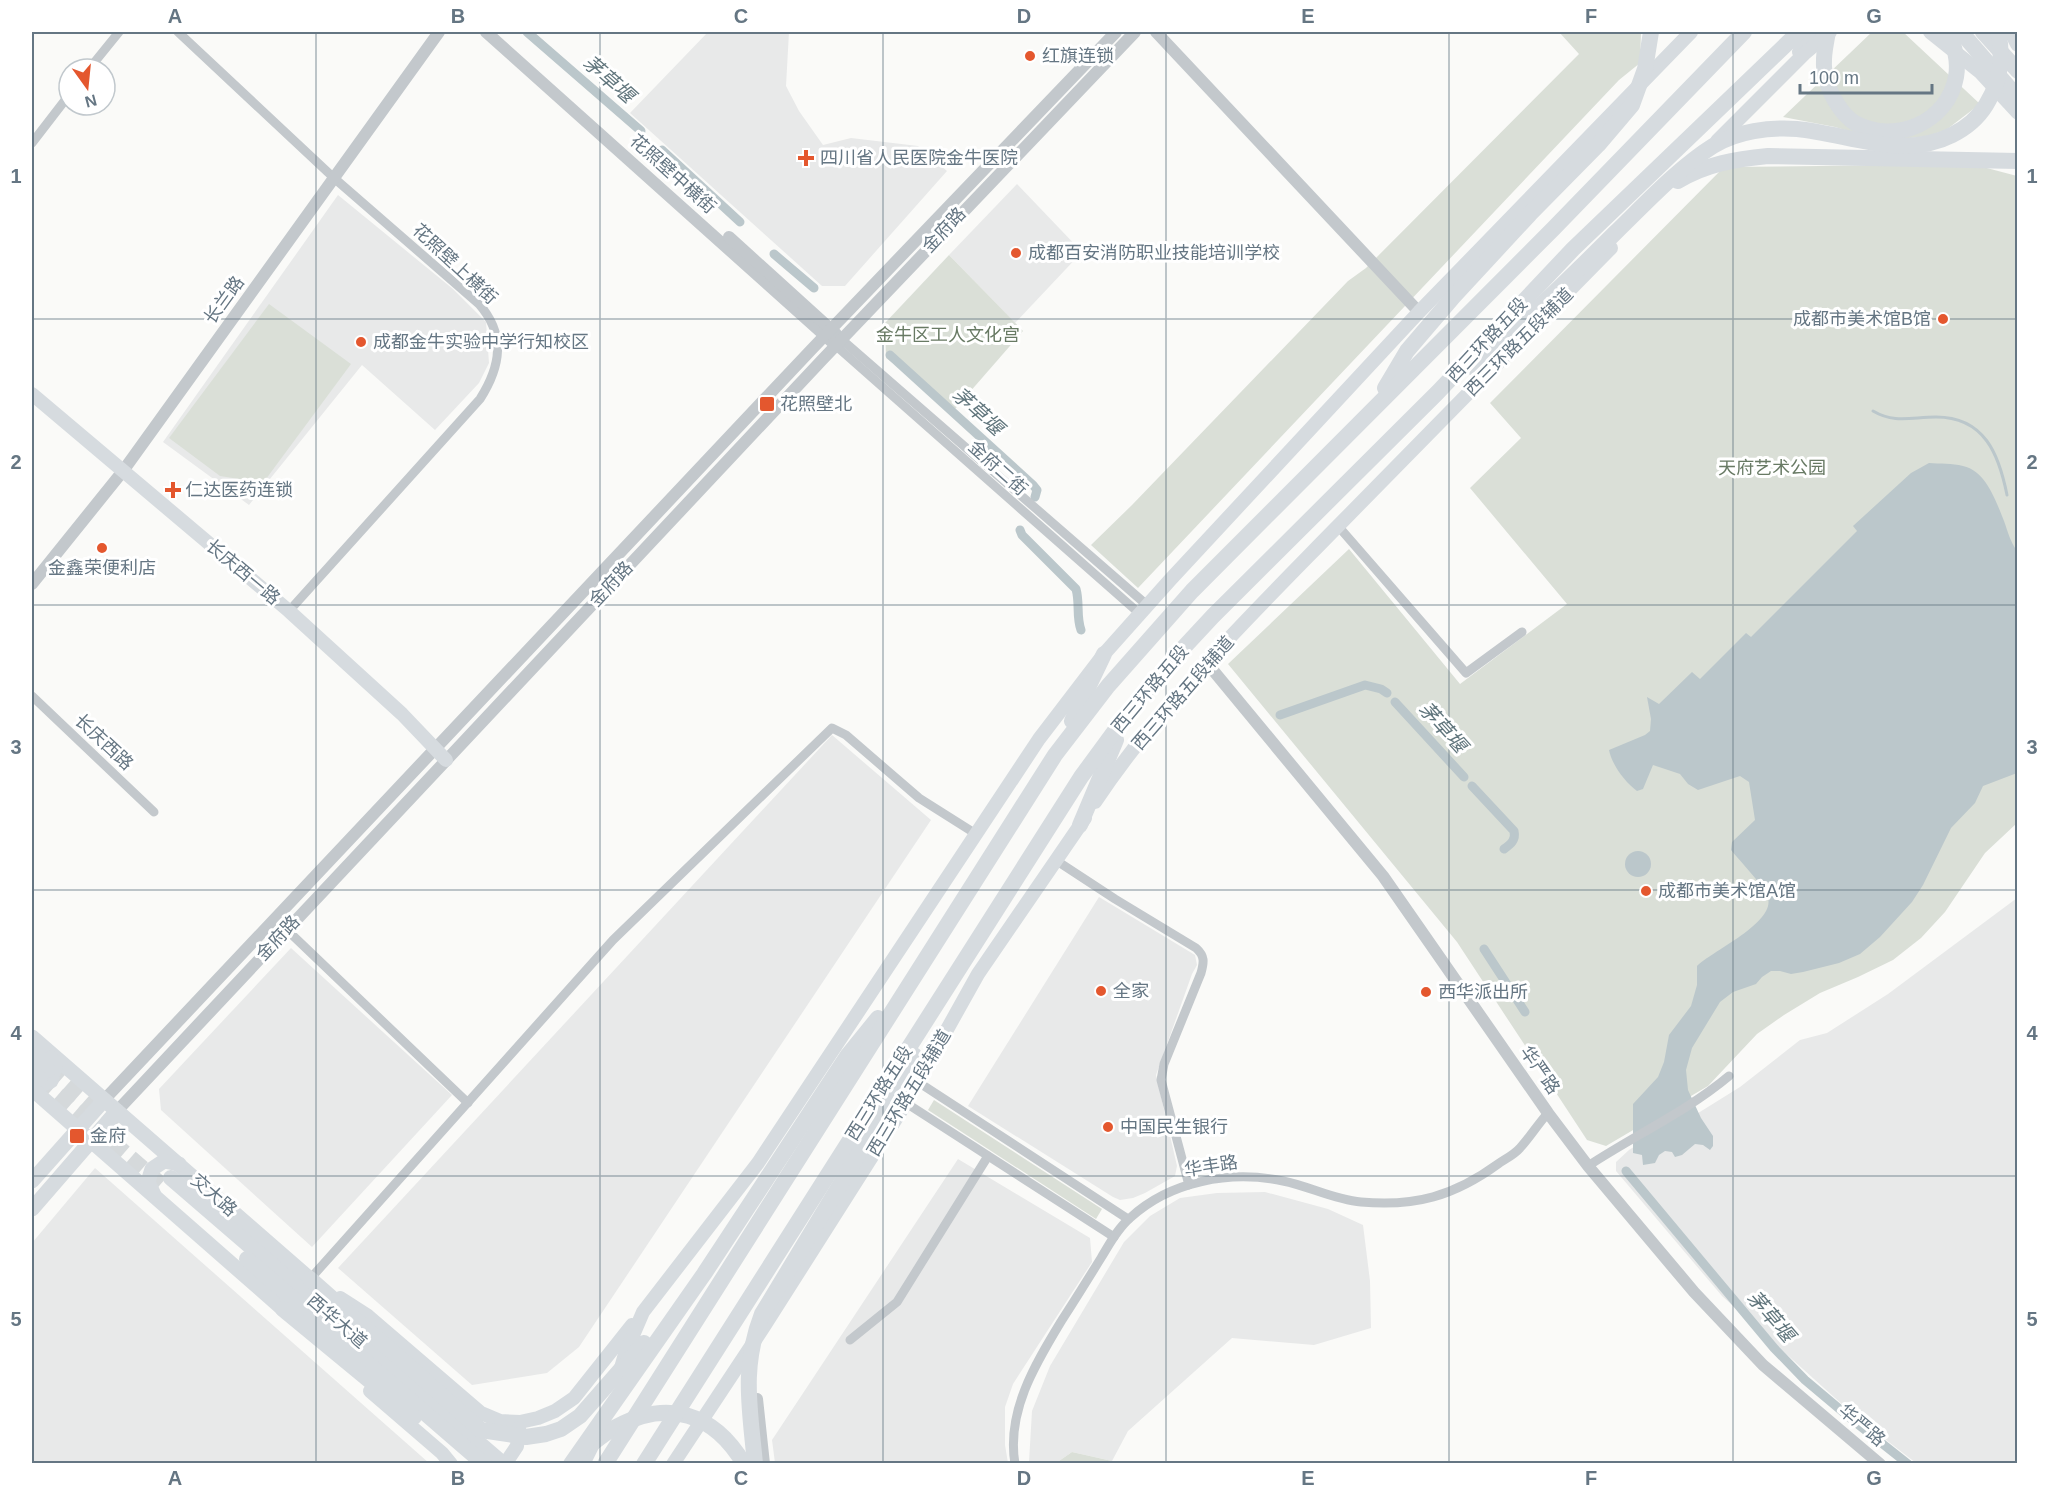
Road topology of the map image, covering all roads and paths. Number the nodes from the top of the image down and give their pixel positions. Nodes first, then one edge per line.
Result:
1 (119, 32) edge
2 (178, 32) edge
3 (439, 32) edge
4 (486, 32) edge
5 (498, 32) edge
6 (1116, 32) edge
7 (1135, 32) edge
8 (1156, 32) edge
9 (1651, 32) edge
10 (1690, 32) edge
11 (1701, 32) edge
12 (1744, 32) edge
13 (1799, 32) edge
14 (1812, 32) edge
15 (1829, 32) edge
16 (1930, 32) edge
17 (1949, 32) edge
18 (1961, 32) edge
19 (1983, 32) edge
20 (1998, 32) edge
21 (2005, 32) edge
22 (2012, 32) edge
23 (1678, 45) junction
24 (2018, 45) edge
25 (99, 57) edge
26 (1788, 69) junction
27 (2018, 71) edge
28 (2018, 98) edge
29 (57, 111) edge
30 (2018, 113) edge
31 (32, 143) edge
32 (2018, 160) edge
33 (334, 178) junction
34 (1652, 198) junction
35 (1419, 312) junction
36 (828, 333) junction
37 (838, 342) junction
38 (1438, 392) junction
39 (32, 394) edge
40 (1372, 410) junction
41 (123, 471) junction
42 (1338, 526) junction
43 (32, 584) edge
44 (289, 610) junction
45 (1144, 610) junction
46 (1522, 632) dead end
47 (1104, 654) junction
48 (1207, 663) junction
49 (32, 696) edge
50 (1128, 713) junction
51 (435, 749) junction
52 (1055, 755) junction
53 (446, 760) junction
54 (154, 812) dead end
55 (1080, 825) junction
56 (976, 834) junction
57 (1057, 861) junction
58 (287, 930) junction
59 (924, 962) junction
60 (949, 982) junction
61 (32, 1037) edge
62 (40, 1053) edge
63 (1729, 1076) dead end
64 (36, 1079) edge
65 (918, 1082) junction
66 (902, 1096) junction
67 (104, 1100) junction
68 (468, 1103) junction
69 (117, 1111) junction
70 (1548, 1113) junction
71 (84, 1135) junction
72 (988, 1156) junction
73 (1588, 1166) junction
74 (32, 1181) edge
75 (167, 1182) junction
76 (1189, 1185) junction
77 (32, 1209) edge
78 (1128, 1219) junction
79 (1114, 1237) junction
80 (704, 1274) junction
81 (296, 1294) junction
82 (643, 1312) junction
83 (765, 1325) junction
84 (850, 1340) dead end
85 (400, 1359) junction
86 (377, 1388) junction
87 (417, 1398) junction
88 (440, 1417) junction
89 (520, 1422) junction
90 (481, 1430) junction
91 (460, 1462) edge
92 (484, 1464) edge
93 (504, 1464) edge
94 (571, 1464) edge
95 (583, 1464) edge
96 (605, 1464) edge
97 (644, 1464) edge
98 (673, 1464) edge
99 (744, 1464) edge
100 (755, 1464) edge
101 (764, 1464) edge
102 (1015, 1464) edge
103 (1880, 1464) edge

1 - 25 street
2 - 33 street, 花照壁上横街
3 - 33 street, 长兰路
4 - 36 street, 花照壁中横街
5 - 36 street, 花照壁中横街
6 - 36 street, 金府路
7 - 37 street, 金府路
8 - 35 street
9 - 40 highway
10 - 23 main road
11 - 23 main road
12 - 40 highway, 西三环路五段
13 - 38 highway, 西三环路五段
14 - 26 main road
15 - 17 highway
15 - 26 main road, 西三环路五段辅道
16 - 30 main road
18 - 28 highway
19 - 27 highway
20 - 34 highway
21 - 24 main road
22 - 24 highway
23 - 35 main road
26 - 42 main road, 西三环路五段辅道
29 - 31 street
32 - 34 highway
33 - 41 street, 长兰路
33 - 44 street, 花照壁上横街
34 - 38 highway
35 - 45 main road
36 - 37 street, 花照壁中横街
36 - 51 street, 金府路
37 - 45 street, 金府二街
37 - 53 street, 金府路
38 - 50 highway, 西三环路五段
39 - 41 main road, 长庆西一路
40 - 52 highway, 西三环路五段
41 - 43 street, 长兰路
41 - 44 main road, 长庆西一路
42 - 46 street
42 - 48 main road, 西三环路五段辅道
44 - 51 main road, 长庆西一路
45 - 47 main road
47 - 52 highway
47 - 56 main road
48 - 55 main road, 西三环路五段辅道
48 - 70 street, 华严路
49 - 54 street, 长庆西路
50 - 55 highway
50 - 60 highway, 西三环路五段
51 - 53 main road, 长庆西一路
51 - 67 street, 金府路
52 - 59 highway, 西三环路五段
53 - 58 street, 金府路
55 - 57 main road, 西三环路五段辅道
56 - 68 street
56 - 82 main road
57 - 65 main road, 西三环路五段辅道
57 - 76 street
58 - 68 street
58 - 69 street, 金府路
59 - 80 highway
59 - 96 highway, 西三环路五段
60 - 66 highway
60 - 97 highway, 西三环路五段
61 - 62 main road, 交大路
62 - 64 highway
62 - 67 main road, 交大路
63 - 73 street
64 - 71 main road, 交大路
65 - 66 main road, 西三环路五段辅道
65 - 78 street
66 - 72 street
66 - 83 main road, 西三环路五段辅道
66 - 100 highway
67 - 69 main road, 交大路
67 - 71 main road
68 - 81 street
69 - 71 main road, 金府路
69 - 75 main road, 交大路
70 - 73 street, 华严路
70 - 76 street, 华丰路
71 - 74 main road
71 - 75 main road, 交大路
71 - 77 main road
72 - 79 street
72 - 84 street
73 - 103 street, 华严路
75 - 81 highway, 西华大道
75 - 81 main road, 交大路
76 - 78 street, 华丰路
78 - 79 street, 华丰路
79 - 102 street, 华丰路
80 - 90 highway
80 - 94 highway
81 - 85 highway
81 - 86 highway
81 - 87 highway, 西华大道
81 - 89 main road
81 - 91 main road
82 - 89 main road
82 - 95 main road
83 - 98 main road, 西三环路五段辅道
83 - 101 street
85 - 87 highway
85 - 90 highway
86 - 87 highway
86 - 91 highway
87 - 88 highway, 西华大道
88 - 90 highway
88 - 91 highway
88 - 92 highway, 西华大道
88 - 93 highway, 西华大道
89 - 93 main road
94 - 99 highway

